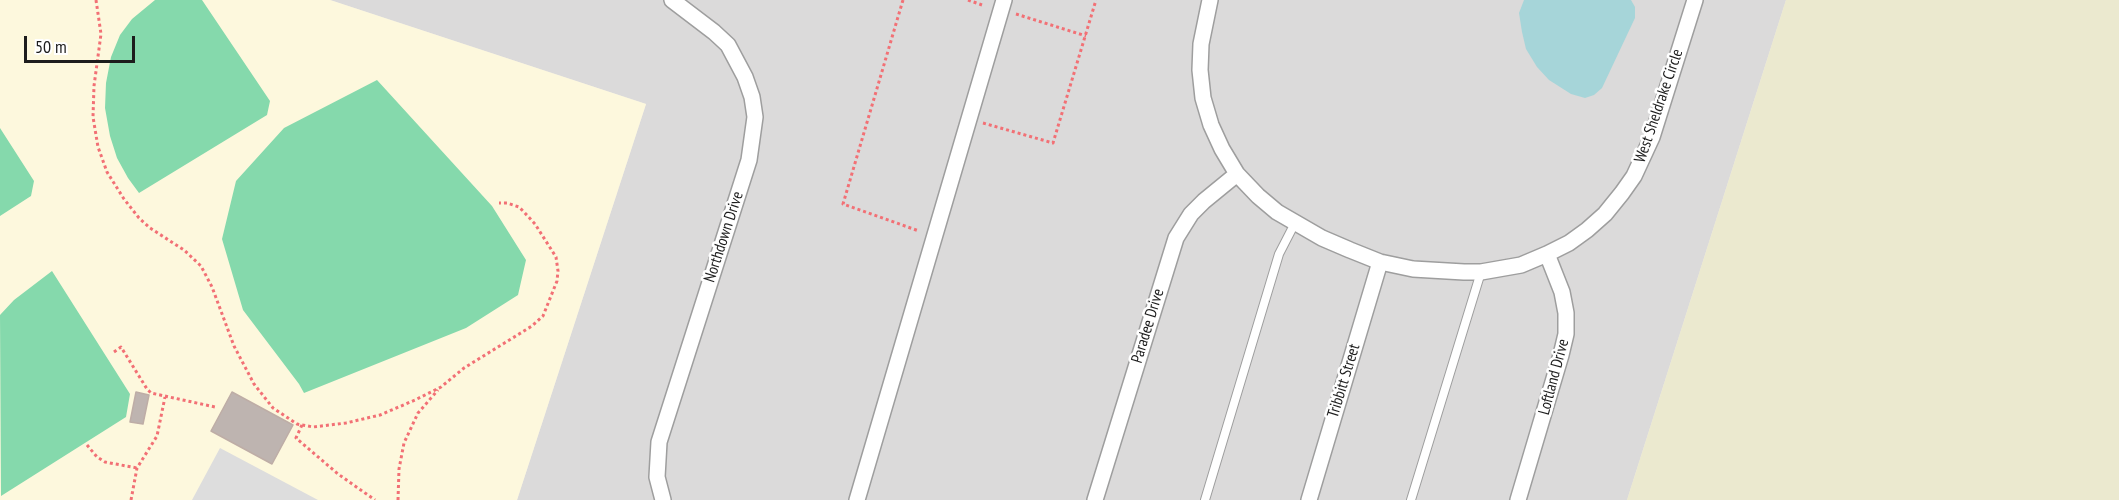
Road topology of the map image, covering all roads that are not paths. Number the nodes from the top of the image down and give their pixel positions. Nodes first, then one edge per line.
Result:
1 (672, 0) edge
2 (1004, 0) edge
3 (1210, 0) edge
4 (1695, 0) edge
5 (1237, 174) junction
6 (1294, 223) junction
7 (1547, 254) junction
8 (1380, 262) junction
9 (1481, 272) junction
10 (663, 500) edge
11 (857, 500) edge
12 (1095, 500) edge
13 (1205, 500) edge
14 (1309, 500) edge
15 (1412, 500) edge
16 (1518, 500) edge

1 - 10 street, Northdown Drive
2 - 11 street
3 - 5 street, West Sheldrake Circle
4 - 7 street, West Sheldrake Circle
5 - 6 street, West Sheldrake Circle
5 - 12 street, Paradee Drive
6 - 8 street, West Sheldrake Circle
6 - 13 lane
7 - 9 street, West Sheldrake Circle
7 - 16 street, Loftland Drive
8 - 9 street, West Sheldrake Circle
8 - 14 street, Tribbitt Street
9 - 15 lane

